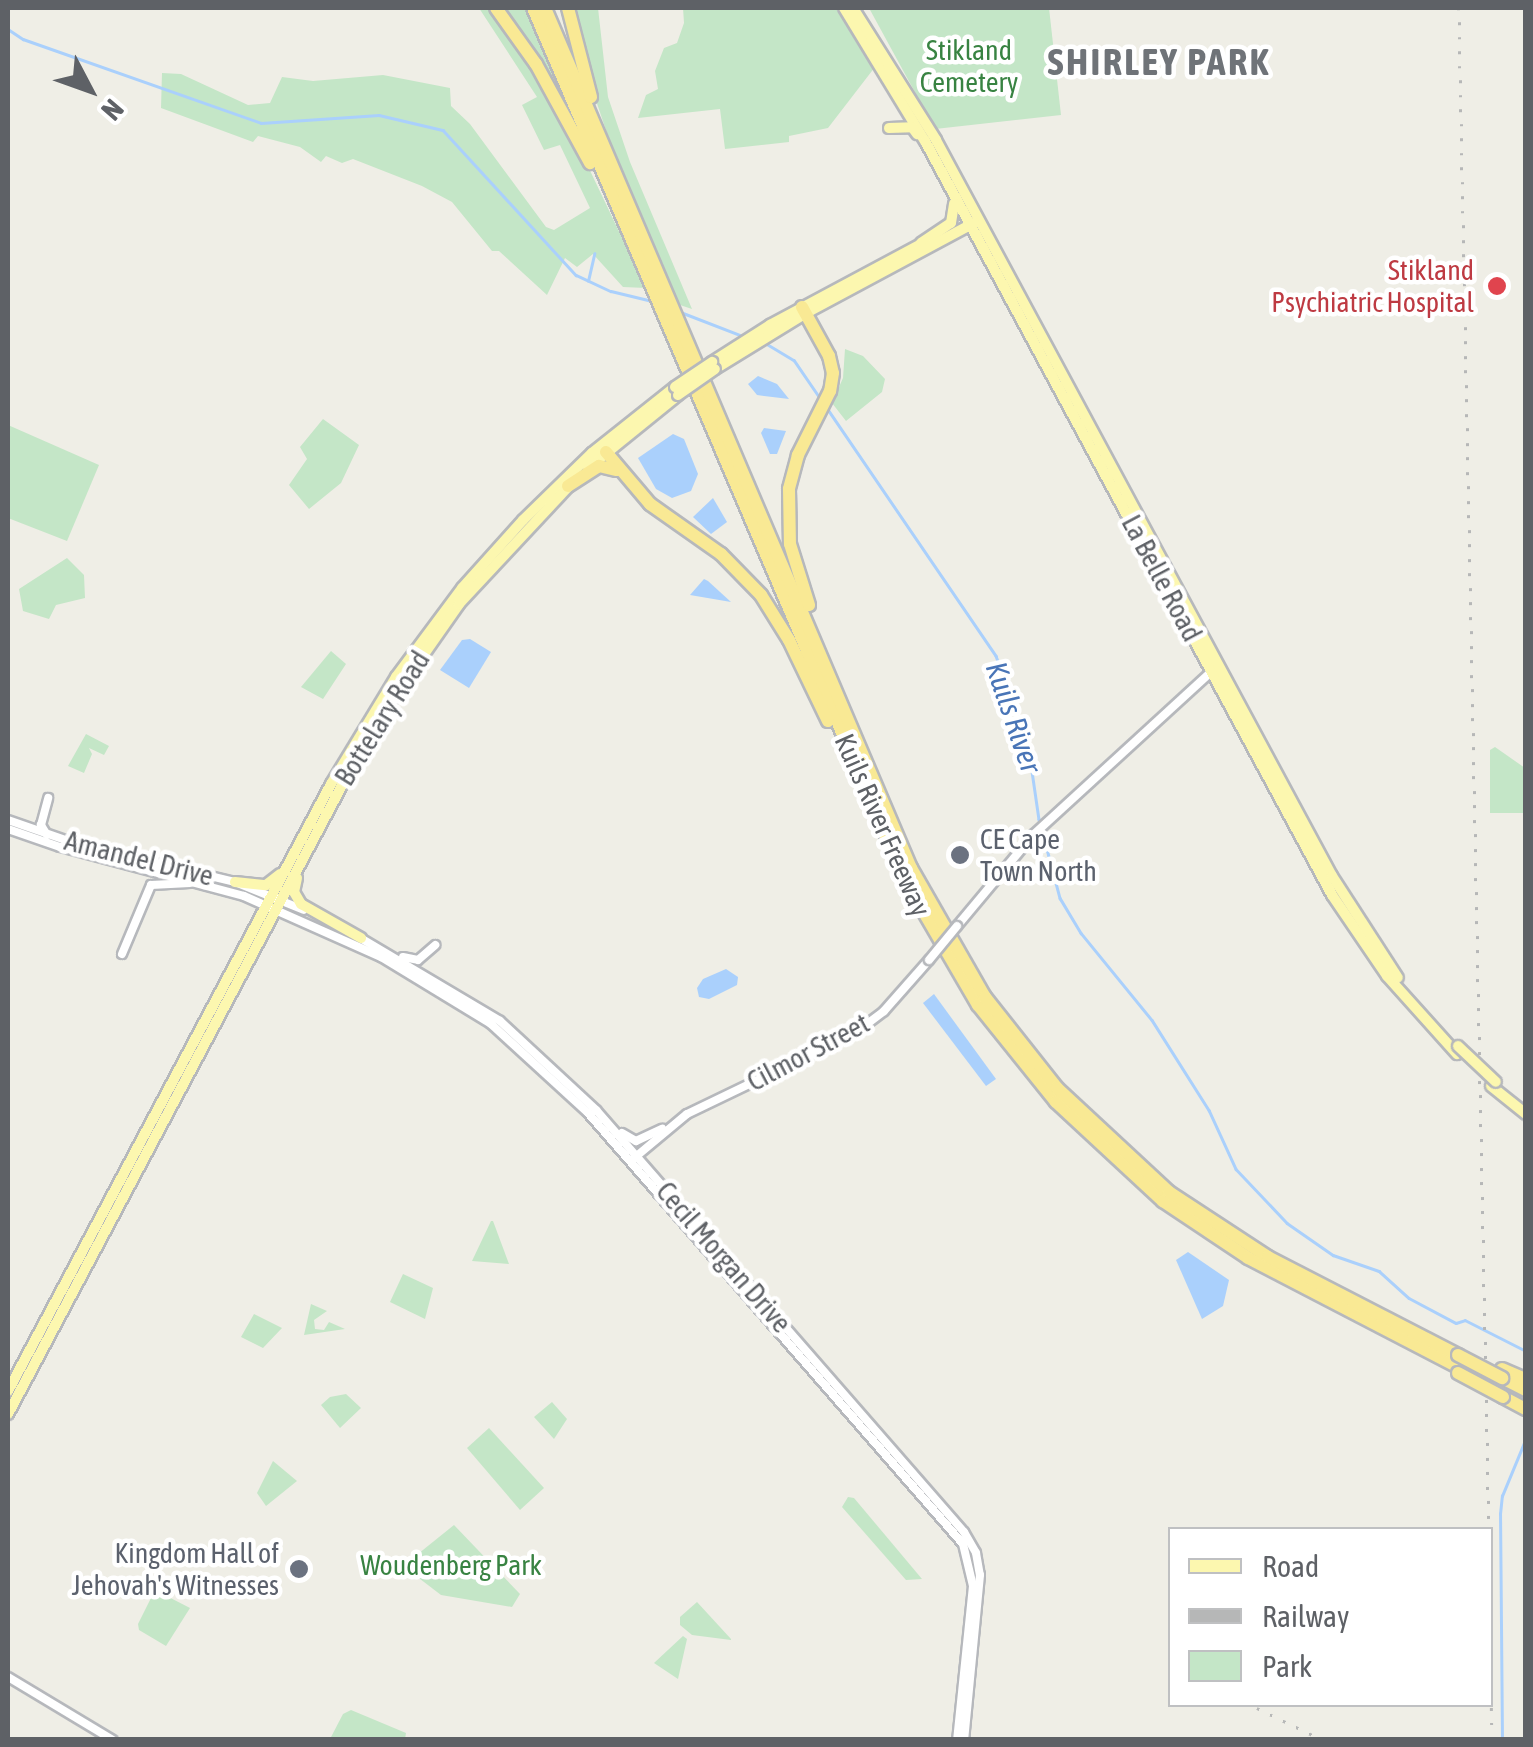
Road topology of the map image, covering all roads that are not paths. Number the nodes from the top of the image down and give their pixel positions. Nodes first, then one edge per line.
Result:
1 (496, 8) edge
2 (533, 8) edge
3 (545, 8) edge
4 (568, 8) edge
5 (844, 8) edge
6 (853, 8) edge
7 (900, 97) junction
8 (925, 141) junction
9 (612, 166) junction
10 (949, 186) junction
11 (974, 220) junction
12 (630, 239) junction
13 (922, 247) junction
14 (1007, 293) junction
15 (804, 310) junction
16 (677, 391) junction
17 (606, 452) junction
18 (627, 478) junction
19 (568, 486) junction
20 (1215, 668) junction
21 (48, 798) dead end
22 (326, 813) junction
23 (8, 820) edge
24 (8, 828) edge
25 (48, 835) junction
26 (892, 837) junction
27 (300, 844) junction
28 (194, 882) junction
29 (235, 882) junction
30 (274, 902) junction
31 (361, 938) junction
32 (435, 945) dead end
33 (380, 947) junction
34 (122, 954) dead end
35 (1494, 1084) junction
36 (1526, 1106) edge
37 (1526, 1114) edge
38 (675, 1122) junction
39 (614, 1130) junction
40 (634, 1158) junction
41 (1458, 1361) junction
42 (1526, 1379) edge
43 (1502, 1383) junction
44 (1526, 1390) edge
45 (8, 1392) edge
46 (1526, 1402) edge
47 (1526, 1409) edge
48 (8, 1414) edge
49 (8, 1677) edge
50 (114, 1740) edge
51 (960, 1740) edge

1 - 12 highway
2 - 12 highway, Kuils River Freeway
3 - 9 highway, Kuils River Freeway
4 - 9 highway
5 - 7 main road, La Belle Road
6 - 11 main road, La Belle Road
7 - 8 main road, La Belle Road
7 - 8 main road
8 - 10 main road, La Belle Road
9 - 26 highway, Kuils River Freeway
10 - 11 main road, La Belle Road
10 - 13 main road
11 - 13 main road, Bottelary Road
11 - 14 main road, La Belle Road
11 - 20 main road, La Belle Road
12 - 26 highway, Kuils River Freeway
13 - 14 main road
13 - 15 main road, Bottelary Road
14 - 20 main road, La Belle Road
15 - 16 main road, Bottelary Road, bridge
15 - 26 highway
16 - 17 main road, Bottelary Road
16 - 27 main road, Bottelary Road
17 - 18 highway
17 - 19 main road, Bottelary Road
18 - 19 highway
18 - 26 highway
19 - 22 main road, Bottelary Road
20 - 35 main road, La Belle Road, bridge
20 - 38 street, Cilmor Street, bridge
21 - 25 street
22 - 30 main road, Bottelary Road
22 - 31 main road
23 - 25 street, Amandel Drive
24 - 28 street, Amandel Drive
25 - 29 street, Amandel Drive
26 - 41 highway, Kuils River Freeway
26 - 41 highway, Kuils River Freeway
27 - 29 main road
27 - 30 main road, Bottelary Road
28 - 30 street, Amandel Drive
28 - 34 street
29 - 30 street, Amandel Drive
30 - 31 street, Cecil Morgan Drive
30 - 40 street, Cecil Morgan Drive
30 - 45 main road, Bottelary Road
30 - 48 main road, Bottelary Road
31 - 33 street, Cecil Morgan Drive
32 - 33 street
33 - 39 street, Cecil Morgan Drive
35 - 36 main road, La Belle Road
35 - 37 main road, La Belle Road
38 - 39 street
38 - 40 street, Cilmor Street
39 - 40 street, Cecil Morgan Drive
40 - 51 street, Cecil Morgan Drive
41 - 43 highway, bridge
41 - 43 highway, bridge
42 - 43 highway
43 - 44 highway
43 - 46 highway
43 - 47 highway
49 - 50 street

